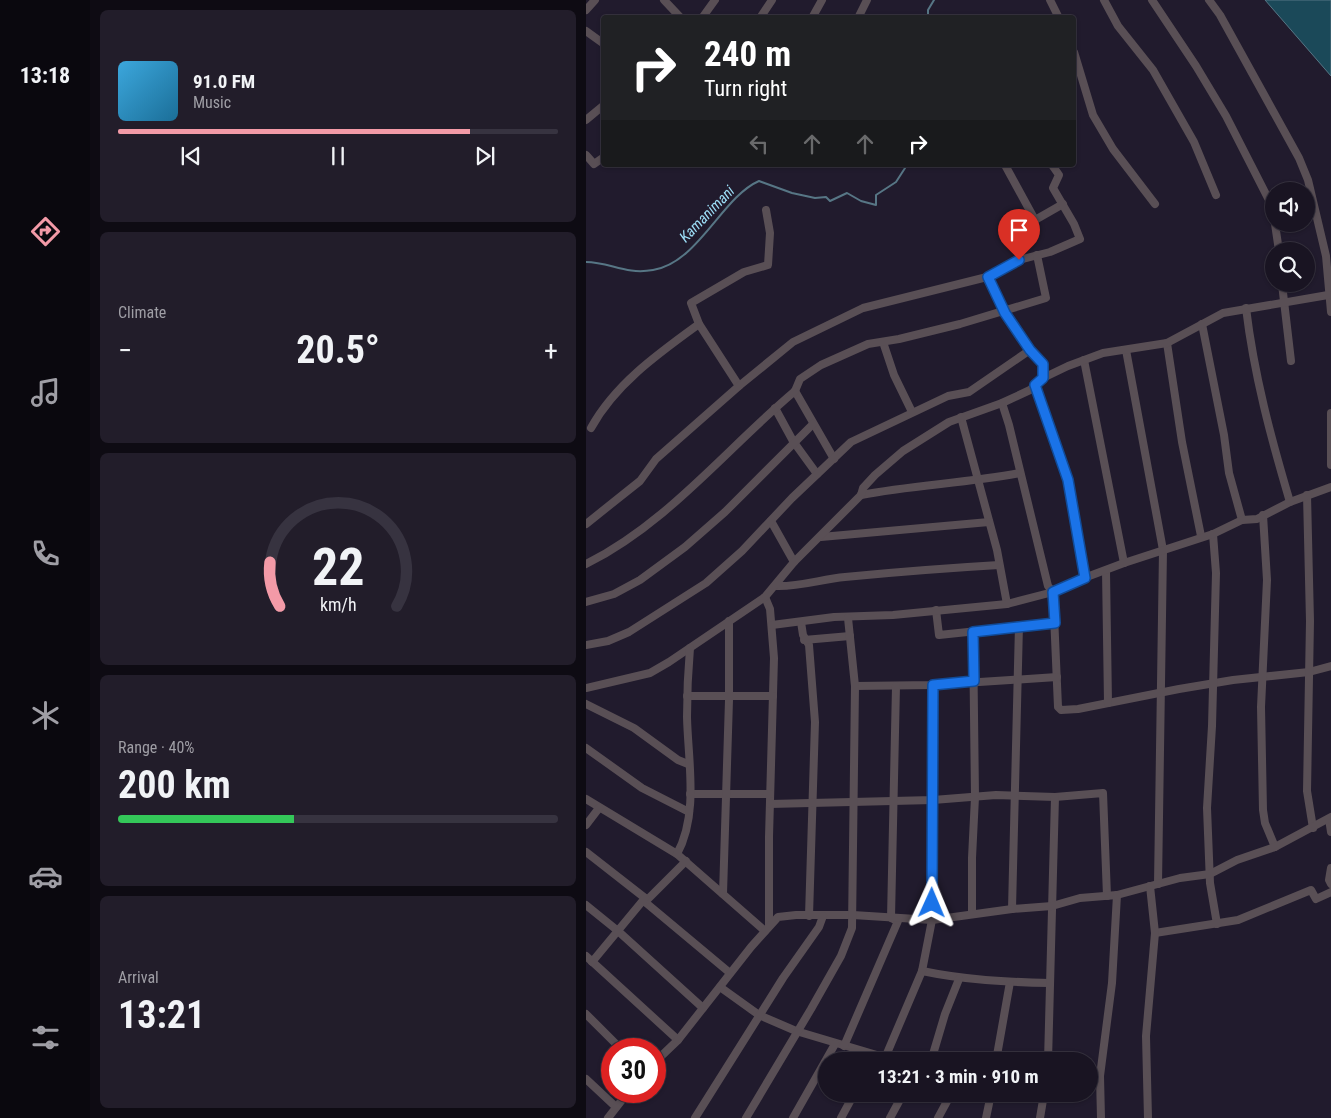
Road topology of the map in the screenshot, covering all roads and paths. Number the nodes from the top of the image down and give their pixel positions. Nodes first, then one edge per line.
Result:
1 (595, 0) edge
2 (664, 0) edge
3 (715, 0) edge
4 (772, 0) edge
5 (822, 0) edge
6 (867, 0) edge
7 (1050, 0) edge
8 (1104, 0) edge
9 (1152, 0) edge
10 (1208, 0) edge
11 (586, 10) edge
12 (678, 15) edge
13 (704, 15) edge
14 (762, 15) edge
15 (814, 15) edge
16 (860, 15) edge
17 (1058, 15) edge
18 (586, 30) edge
19 (601, 42) edge
20 (1076, 59) edge
21 (601, 108) edge
22 (586, 120) edge
23 (586, 155) edge
24 (601, 159) edge
25 (1006, 167) edge
26 (1053, 167) edge
27 (1265, 192) edge
28 (1216, 195) dead end
29 (1063, 204) junction
30 (1155, 204) dead end
31 (766, 210) dead end
32 (1036, 255) junction
33 (988, 277) junction
34 (1284, 292) edge
35 (1328, 295) junction
36 (1286, 302) junction
37 (1246, 308) junction
38 (1004, 310) junction
39 (1331, 312) edge
40 (699, 324) junction
41 (1202, 324) junction
42 (883, 342) junction
43 (1168, 343) junction
44 (1030, 350) junction
45 (1126, 350) junction
46 (1084, 360) junction
47 (1292, 361) dead end
48 (1043, 378) junction
49 (1035, 385) junction
50 (739, 386) junction
51 (795, 391) junction
52 (1002, 403) junction
53 (775, 408) junction
54 (912, 412) junction
55 (1331, 413) edge
56 (961, 417) junction
57 (813, 424) junction
58 (591, 428) dead end
59 (1330, 439) edge
60 (793, 442) junction
61 (834, 459) junction
62 (1331, 465) edge
63 (1020, 472) junction
64 (817, 474) junction
65 (978, 481) junction
66 (1331, 487) edge
67 (860, 495) junction
68 (1307, 495) junction
69 (1290, 502) junction
70 (1263, 515) junction
71 (1242, 520) junction
72 (771, 522) junction
73 (989, 522) junction
74 (586, 524) edge
75 (1214, 534) junction
76 (1201, 536) junction
77 (821, 537) junction
78 (1163, 550) junction
79 (794, 562) junction
80 (1124, 563) junction
81 (586, 564) edge
82 (1000, 565) junction
83 (1106, 571) junction
84 (1085, 578) junction
85 (776, 586) junction
86 (1053, 592) junction
87 (765, 597) junction
88 (586, 602) edge
89 (1008, 604) junction
90 (936, 610) junction
91 (848, 618) junction
92 (729, 621) junction
93 (801, 622) junction
94 (1055, 623) junction
95 (772, 625) junction
96 (1019, 625) junction
97 (973, 632) junction
98 (850, 636) junction
99 (804, 640) junction
100 (586, 645) edge
101 (690, 648) junction
102 (1331, 666) edge
103 (1309, 672) junction
104 (1057, 677) junction
105 (1263, 678) junction
106 (974, 681) junction
107 (1017, 681) junction
108 (933, 685) junction
109 (1212, 685) junction
110 (855, 686) junction
111 (896, 686) junction
112 (586, 688) edge
113 (1161, 694) junction
114 (687, 696) junction
115 (729, 696) junction
116 (773, 696) junction
117 (1108, 703) junction
118 (586, 704) edge
119 (586, 748) edge
120 (688, 764) junction
121 (727, 793) junction
122 (690, 794) junction
123 (770, 794) junction
124 (1014, 796) junction
125 (1055, 796) junction
126 (975, 797) junction
127 (586, 799) edge
128 (894, 800) junction
129 (934, 800) junction
130 (853, 802) junction
131 (770, 804) junction
132 (814, 804) junction
133 (600, 808) junction
134 (689, 812) junction
135 (1330, 818) edge
136 (586, 825) edge
137 (1313, 828) junction
138 (1331, 832) edge
139 (1275, 847) junction
140 (586, 852) edge
141 (677, 854) junction
142 (686, 861) junction
143 (1331, 868) edge
144 (1210, 874) junction
145 (1331, 884) edge
146 (1154, 885) junction
147 (1331, 892) edge
148 (723, 894) junction
149 (1117, 895) junction
150 (1107, 896) junction
151 (645, 900) junction
152 (586, 905) edge
153 (1052, 906) junction
154 (1012, 909) junction
155 (972, 914) junction
156 (809, 916) junction
157 (822, 916) junction
158 (853, 916) junction
159 (891, 918) junction
160 (932, 920) junction
161 (1217, 924) junction
162 (767, 928) junction
163 (618, 930) junction
164 (1155, 933) junction
165 (589, 959) edge
166 (922, 971) junction
167 (730, 973) junction
168 (959, 979) junction
169 (1010, 982) junction
170 (1050, 983) junction
171 (720, 987) junction
172 (703, 1008) junction
173 (586, 1014) edge
174 (758, 1015) junction
175 (796, 1032) junction
176 (610, 1038) edge
177 (678, 1040) junction
178 (835, 1044) junction
179 (844, 1046) junction
180 (666, 1051) edge
181 (858, 1052) edge
182 (888, 1052) edge
183 (934, 1052) edge
184 (998, 1052) edge
185 (1048, 1052) edge
186 (586, 1079) edge
187 (850, 1102) edge
188 (899, 1102) edge
189 (947, 1102) edge
190 (989, 1102) edge
191 (1043, 1102) edge
192 (619, 1103) edge
193 (616, 1107) junction
194 (608, 1118) edge
195 (695, 1118) edge
196 (746, 1118) edge
197 (793, 1118) edge
198 (841, 1118) edge
199 (890, 1118) edge
200 (938, 1118) edge
201 (986, 1118) edge
202 (1040, 1118) edge
203 (1100, 1118) edge
204 (1148, 1118) edge

1 - 11 street
2 - 12 street
3 - 13 street
4 - 14 street
5 - 15 street
6 - 16 street
7 - 17 street
8 - 28 street
9 - 27 street
10 - 35 street
18 - 19 street
20 - 30 street
21 - 22 street
23 - 24 street
25 - 29 street
26 - 29 street
29 - 32 street
31 - 40 street
32 - 33 street
32 - 38 street
33 - 38 street
33 - 50 street
34 - 36 street
35 - 36 street
35 - 39 street
36 - 37 street
36 - 47 street
37 - 41 street
37 - 69 street
38 - 42 street
38 - 44 street
40 - 50 street
40 - 58 street
41 - 43 street
41 - 71 street
42 - 51 street
42 - 54 street
43 - 45 street
43 - 76 street
44 - 48 street
44 - 54 street
45 - 46 street
45 - 78 street
46 - 48 street
46 - 80 street
48 - 49 street
49 - 52 street
49 - 84 street
50 - 74 street
51 - 53 street
51 - 57 street
52 - 56 street
52 - 63 street
53 - 60 street
53 - 81 street
54 - 61 street
55 - 59 street
56 - 65 street
56 - 67 street
57 - 60 street
57 - 61 street
59 - 62 street
60 - 64 street
60 - 88 street
61 - 64 street
63 - 65 street
63 - 86 street
64 - 72 street
65 - 67 street
65 - 73 street
66 - 68 street
67 - 77 street
68 - 69 street
68 - 103 street
69 - 70 street
70 - 71 street
70 - 105 street
71 - 75 street
72 - 79 street
72 - 100 street
73 - 77 street
73 - 82 street
75 - 76 street
75 - 109 street
76 - 78 street
77 - 79 street
78 - 80 street
78 - 113 street
79 - 85 street
80 - 83 street
82 - 85 street
82 - 89 street
83 - 84 street
83 - 117 street
84 - 86 street
85 - 87 street
86 - 89 street
86 - 94 street
87 - 92 street
87 - 95 street
89 - 90 street
90 - 91 street
90 - 97 street
91 - 93 street
91 - 98 street
92 - 101 street
92 - 115 street
93 - 95 street
93 - 99 street
94 - 96 street
94 - 104 street
95 - 116 street
96 - 97 street
96 - 107 street
97 - 106 street
98 - 99 street
98 - 110 street
99 - 132 street
101 - 112 street
101 - 114 street
102 - 103 street
103 - 105 street
103 - 137 street
104 - 107 street
104 - 117 street
105 - 109 street
105 - 139 street
106 - 107 street
106 - 108 street
106 - 126 street
107 - 124 street
108 - 111 street
108 - 129 street
109 - 113 street
109 - 144 street
110 - 111 street
110 - 130 street
111 - 128 street
113 - 117 street
113 - 146 street
114 - 115 street
114 - 120 street
115 - 116 street
115 - 121 street
116 - 123 street
118 - 120 street
119 - 134 street
120 - 122 street
121 - 122 street
121 - 123 street
121 - 148 street
122 - 134 street
123 - 131 street
124 - 125 street
124 - 126 street
124 - 154 street
125 - 150 street
125 - 153 street
126 - 129 street
126 - 155 street
127 - 133 street
128 - 129 street
128 - 130 street
128 - 159 street
129 - 160 street
130 - 132 street
130 - 158 street
131 - 132 street
131 - 162 street
132 - 156 street
133 - 136 street
133 - 141 street
134 - 141 street
135 - 137 street
135 - 138 street
137 - 139 street
139 - 144 street
140 - 151 street
141 - 142 street
142 - 148 street
142 - 151 street
143 - 145 street
144 - 146 street
144 - 161 street
146 - 149 street
146 - 164 street
147 - 161 street
148 - 162 street
149 - 150 street
149 - 203 street
150 - 153 street
151 - 163 street
151 - 167 street
152 - 163 street
153 - 154 street
153 - 170 street
154 - 155 street
155 - 160 street
156 - 157 street
156 - 162 street
157 - 158 street
157 - 174 street
158 - 159 street
158 - 175 street
159 - 160 street
159 - 179 street
160 - 166 street
161 - 164 street
162 - 167 street
163 - 165 street
163 - 172 street
164 - 204 street
165 - 177 street
166 - 168 street
166 - 182 street
167 - 171 street
168 - 169 street
168 - 183 street
169 - 170 street
169 - 184 street
170 - 185 street
171 - 172 street
171 - 174 street
172 - 177 street
173 - 176 street
174 - 175 street
174 - 195 street
175 - 178 street
175 - 196 street
177 - 180 street
178 - 179 street
178 - 197 street
179 - 181 street
186 - 193 street
187 - 198 street
188 - 199 street
189 - 200 street
190 - 201 street
191 - 202 street
192 - 193 street
193 - 194 street

